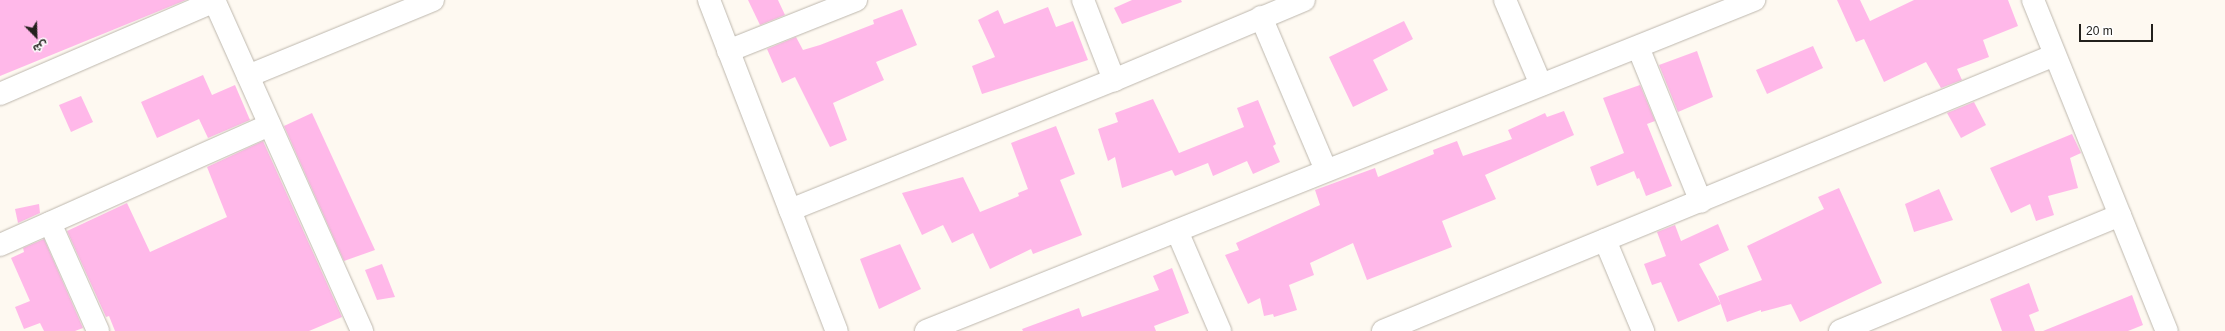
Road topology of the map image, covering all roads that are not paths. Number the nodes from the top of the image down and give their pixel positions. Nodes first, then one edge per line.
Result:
1 (433, 0) edge
2 (709, 0) edge
3 (856, 0) edge
4 (1083, 0) edge
5 (1304, 0) edge
6 (1506, 0) edge
7 (1754, 0) edge
8 (2033, 0) edge
9 (215, 1) edge
10 (1261, 17) junction
11 (1638, 47) junction
12 (728, 51) junction
13 (2055, 55) junction
14 (248, 76) junction
15 (1114, 80) junction
16 (1541, 85) junction
17 (0, 94) edge
18 (269, 124) junction
19 (1326, 170) junction
20 (1701, 202) junction
21 (790, 210) junction
22 (2120, 215) junction
23 (50, 223) junction
24 (1177, 231) junction
25 (1604, 240) junction
26 (0, 245) edge
27 (356, 329) edge
28 (98, 331) edge
29 (837, 331) edge
30 (926, 331) edge
31 (1220, 331) edge
32 (1383, 331) edge
33 (1643, 331) edge
34 (1840, 331) edge
35 (2167, 331) edge

1 - 14 street
2 - 12 street
3 - 12 street
4 - 15 street
5 - 10 street
6 - 16 street
7 - 11 street
8 - 13 street
9 - 14 street
9 - 17 street
10 - 15 street
10 - 19 street
11 - 16 street
11 - 20 street
12 - 21 street
13 - 20 street
13 - 22 street
14 - 18 street
15 - 21 street
16 - 19 street
18 - 23 street
18 - 27 street
19 - 24 street
20 - 25 street
21 - 29 street
22 - 34 street
22 - 35 street
23 - 26 street
23 - 28 street
24 - 30 street
24 - 31 street
25 - 32 street
25 - 33 street

